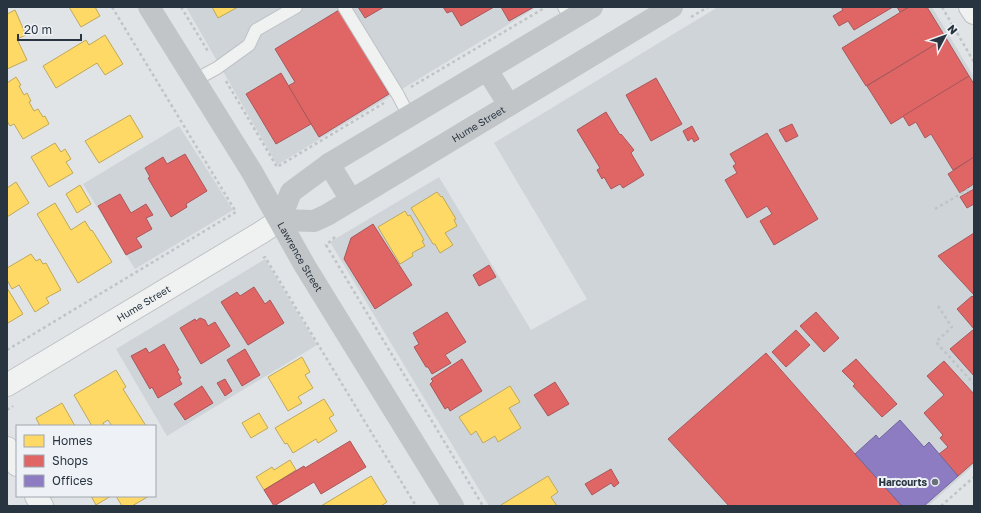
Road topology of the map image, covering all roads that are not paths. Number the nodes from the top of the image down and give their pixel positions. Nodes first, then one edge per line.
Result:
1 (149, 7) edge
2 (296, 7) edge
3 (344, 7) edge
4 (592, 7) edge
5 (672, 7) edge
6 (970, 7) edge
7 (567, 13) edge
8 (974, 13) edge
9 (487, 70) junction
10 (194, 80) junction
11 (509, 105) junction
12 (409, 116) junction
13 (329, 164) junction
14 (351, 200) junction
15 (280, 220) junction
16 (7, 386) edge
17 (7, 448) edge
18 (16, 463) edge
19 (37, 497) edge
20 (42, 506) edge
21 (453, 506) edge

1 - 10 street, Lawrence Street
2 - 10 lane
3 - 12 lane
4 - 7 street
5 - 11 street, Hume Street
6 - 8 street
7 - 9 street
9 - 11 street
9 - 12 street
10 - 15 street, Lawrence Street
11 - 14 street, Hume Street
12 - 13 street
13 - 14 street
13 - 15 street
14 - 15 street, Hume Street
15 - 16 street, Hume Street
15 - 21 street, Lawrence Street
17 - 18 street
19 - 20 street

